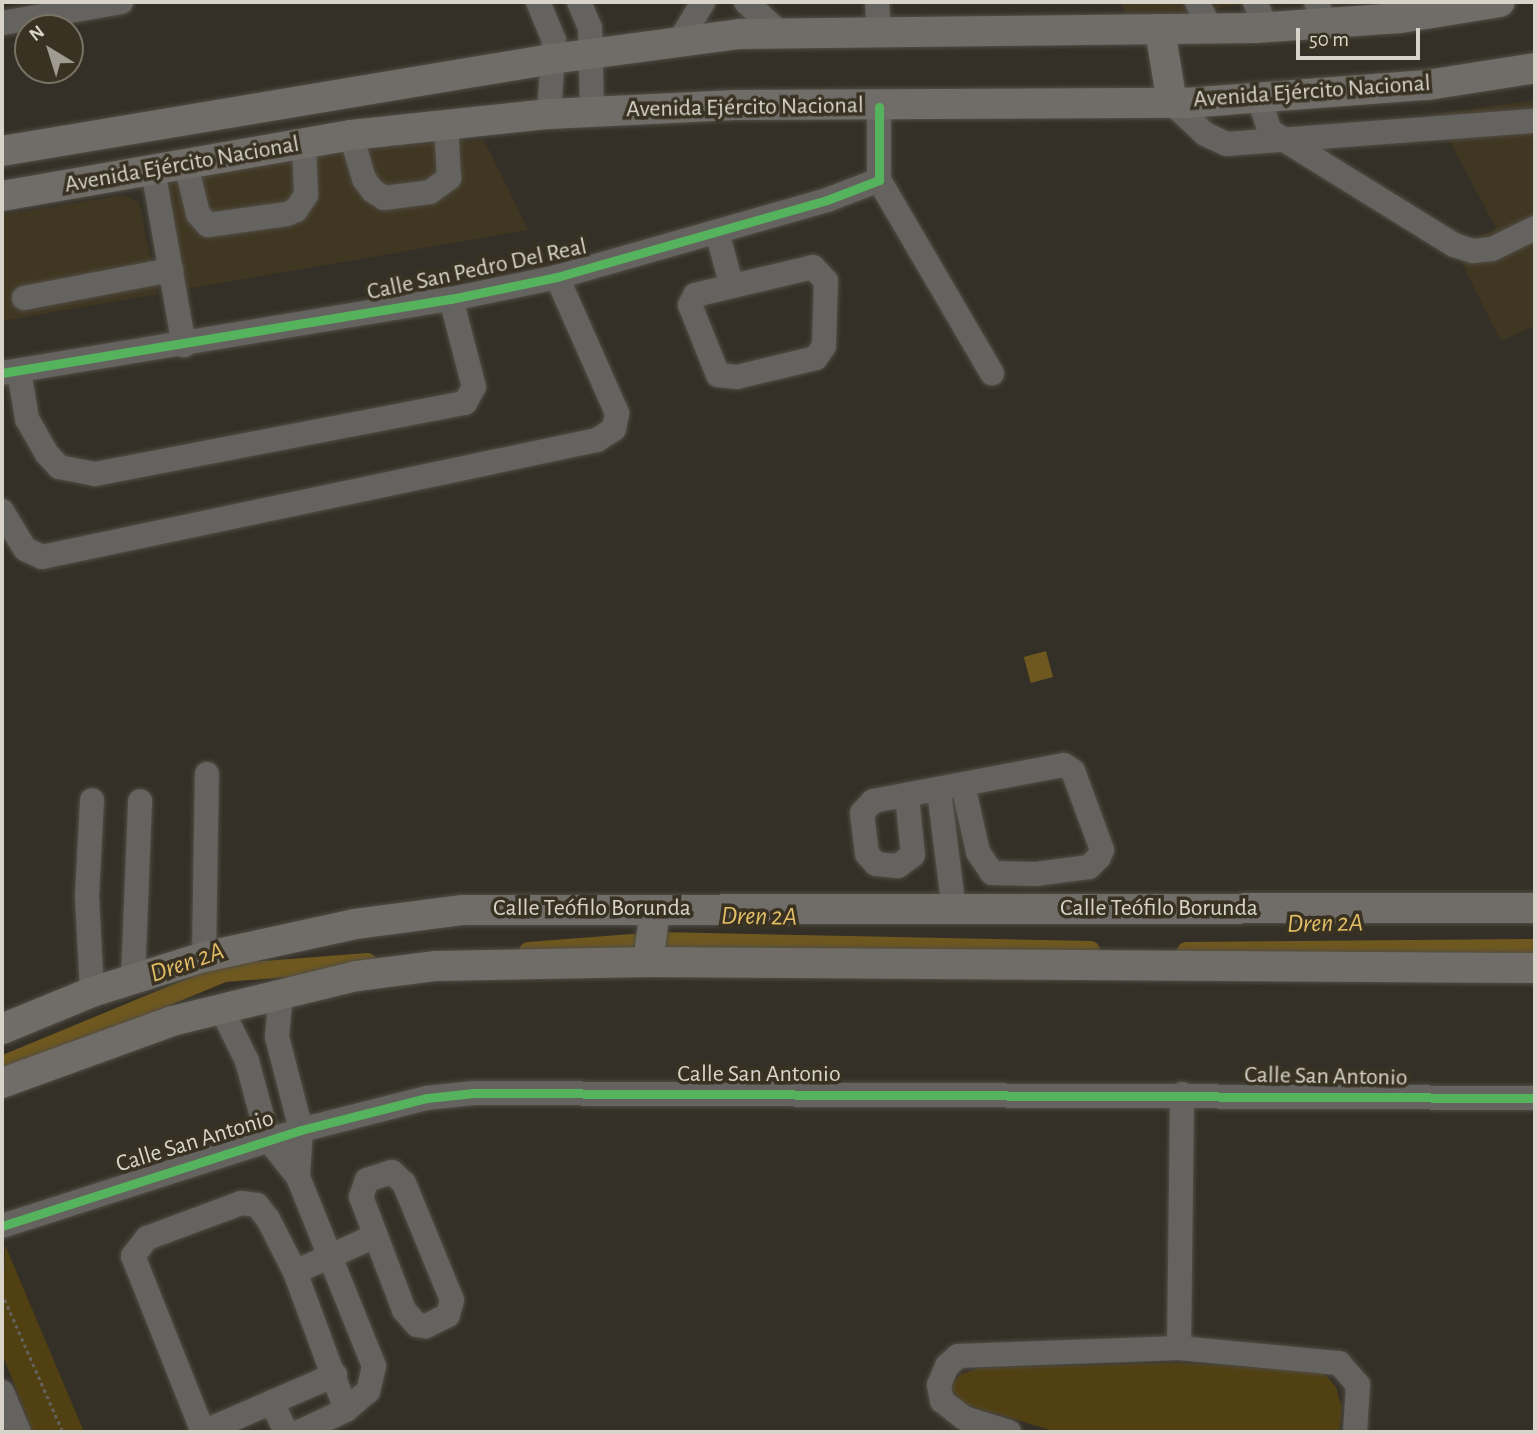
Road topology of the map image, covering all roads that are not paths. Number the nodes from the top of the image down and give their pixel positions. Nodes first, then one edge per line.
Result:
1 (117, 2) edge
2 (538, 2) edge
3 (579, 2) edge
4 (703, 2) edge
5 (746, 2) edge
6 (1500, 2) edge
7 (1458, 6) edge
8 (1321, 13) edge
9 (1261, 14) edge
10 (1203, 15) edge
11 (878, 16) edge
12 (2, 23) edge
13 (1160, 30) junction
14 (779, 32) junction
15 (679, 42) junction
16 (592, 54) junction
17 (552, 59) junction
18 (1535, 68) edge
19 (1259, 98) junction
20 (1172, 103) junction
21 (879, 107) junction
22 (592, 111) junction
23 (549, 114) junction
24 (1535, 121) edge
25 (446, 123) junction
26 (351, 135) junction
27 (1280, 139) junction
28 (304, 143) junction
29 (2, 152) edge
30 (186, 164) junction
31 (153, 170) junction
32 (879, 180) junction
33 (2, 196) edge
34 (1535, 228) edge
35 (718, 232) junction
36 (171, 270) junction
37 (557, 277) junction
38 (731, 284) junction
39 (24, 298) dead end
40 (451, 299) junction
41 (184, 345) junction
42 (10, 372) edge
43 (992, 373) dead end
44 (2, 511) edge
45 (207, 774) dead end
46 (963, 785) junction
47 (939, 791) junction
48 (907, 796) dead end
49 (92, 800) dead end
50 (140, 801) dead end
51 (1535, 908) edge
52 (954, 909) junction
53 (654, 916) junction
54 (204, 957) junction
55 (649, 957) junction
56 (1535, 968) edge
57 (133, 978) junction
58 (92, 992) junction
59 (282, 993) junction
60 (221, 1007) junction
61 (2, 1029) edge
62 (2, 1083) edge
63 (1181, 1094) junction
64 (1535, 1098) edge
65 (301, 1130) junction
66 (268, 1139) junction
67 (298, 1177) junction
68 (2, 1226) edge
69 (375, 1236) junction
70 (332, 1255) junction
71 (295, 1272) junction
72 (1179, 1348) junction
73 (335, 1375) junction
74 (2, 1392) edge
75 (272, 1402) junction
76 (346, 1410) junction
77 (19, 1432) edge
78 (203, 1432) edge
79 (285, 1432) edge
80 (299, 1432) edge
81 (1009, 1432) edge
82 (1355, 1432) edge

1 - 12 street
2 - 17 street
3 - 16 street
4 - 15 street
5 - 14 street
6 - 7 main road, Avenida Ejército Nacional
7 - 8 main road, Avenida Ejército Nacional
8 - 9 main road, Avenida Ejército Nacional
9 - 10 main road, Avenida Ejército Nacional
10 - 13 main road, Avenida Ejército Nacional
11 - 13 main road, Avenida Ejército Nacional
11 - 14 main road, Avenida Ejército Nacional
13 - 20 main road
14 - 15 main road, Avenida Ejército Nacional
15 - 16 main road, Avenida Ejército Nacional
16 - 17 main road, Avenida Ejército Nacional
16 - 22 street
17 - 23 street
17 - 29 main road, Avenida Ejército Nacional
18 - 19 main road, Avenida Ejército Nacional
19 - 20 main road, Avenida Ejército Nacional
19 - 27 street
20 - 21 main road, Avenida Ejército Nacional
20 - 27 street
21 - 22 main road, Avenida Ejército Nacional
21 - 32 street
22 - 23 main road, Avenida Ejército Nacional
23 - 25 main road, Avenida Ejército Nacional
24 - 27 street
25 - 26 main road, Avenida Ejército Nacional
25 - 26 street
26 - 28 main road, Avenida Ejército Nacional
27 - 34 street
28 - 30 main road, Avenida Ejército Nacional
28 - 30 street
30 - 31 main road, Avenida Ejército Nacional
31 - 33 main road, Avenida Ejército Nacional
31 - 36 street
32 - 35 street, Calle San Pedro Del Real
32 - 43 street
35 - 37 street, Calle San Pedro Del Real
35 - 38 street
36 - 39 street
36 - 41 street
37 - 40 street, Calle San Pedro Del Real
37 - 44 street
38 - 38 street
40 - 41 street, Calle San Pedro Del Real
40 - 42 street, Calle San Pedro Del Real
41 - 42 street, Calle San Pedro Del Real
45 - 54 street
46 - 46 street
46 - 47 street
47 - 48 street
47 - 52 street
49 - 58 street
50 - 57 street
51 - 52 main road, Calle Teófilo Borunda
52 - 53 main road, Calle Teófilo Borunda
53 - 54 main road, Calle Teófilo Borunda
53 - 55 main road
54 - 57 main road, Calle Teófilo Borunda
55 - 56 main road
55 - 59 main road
57 - 58 main road, Calle Teófilo Borunda
58 - 61 main road, Calle Teófilo Borunda
59 - 60 main road
59 - 65 street
60 - 62 main road
60 - 66 street
63 - 64 street, Calle San Antonio
63 - 65 street, Calle San Antonio
63 - 72 street
65 - 66 street, Calle San Antonio
65 - 67 street
66 - 67 street
66 - 68 street, Calle San Antonio
67 - 70 street
69 - 69 street
69 - 70 street
70 - 71 street
70 - 76 street
71 - 73 street
71 - 78 street
72 - 81 street
72 - 82 street
73 - 75 street
73 - 76 street
74 - 77 street
75 - 78 street
75 - 79 street
76 - 80 street

